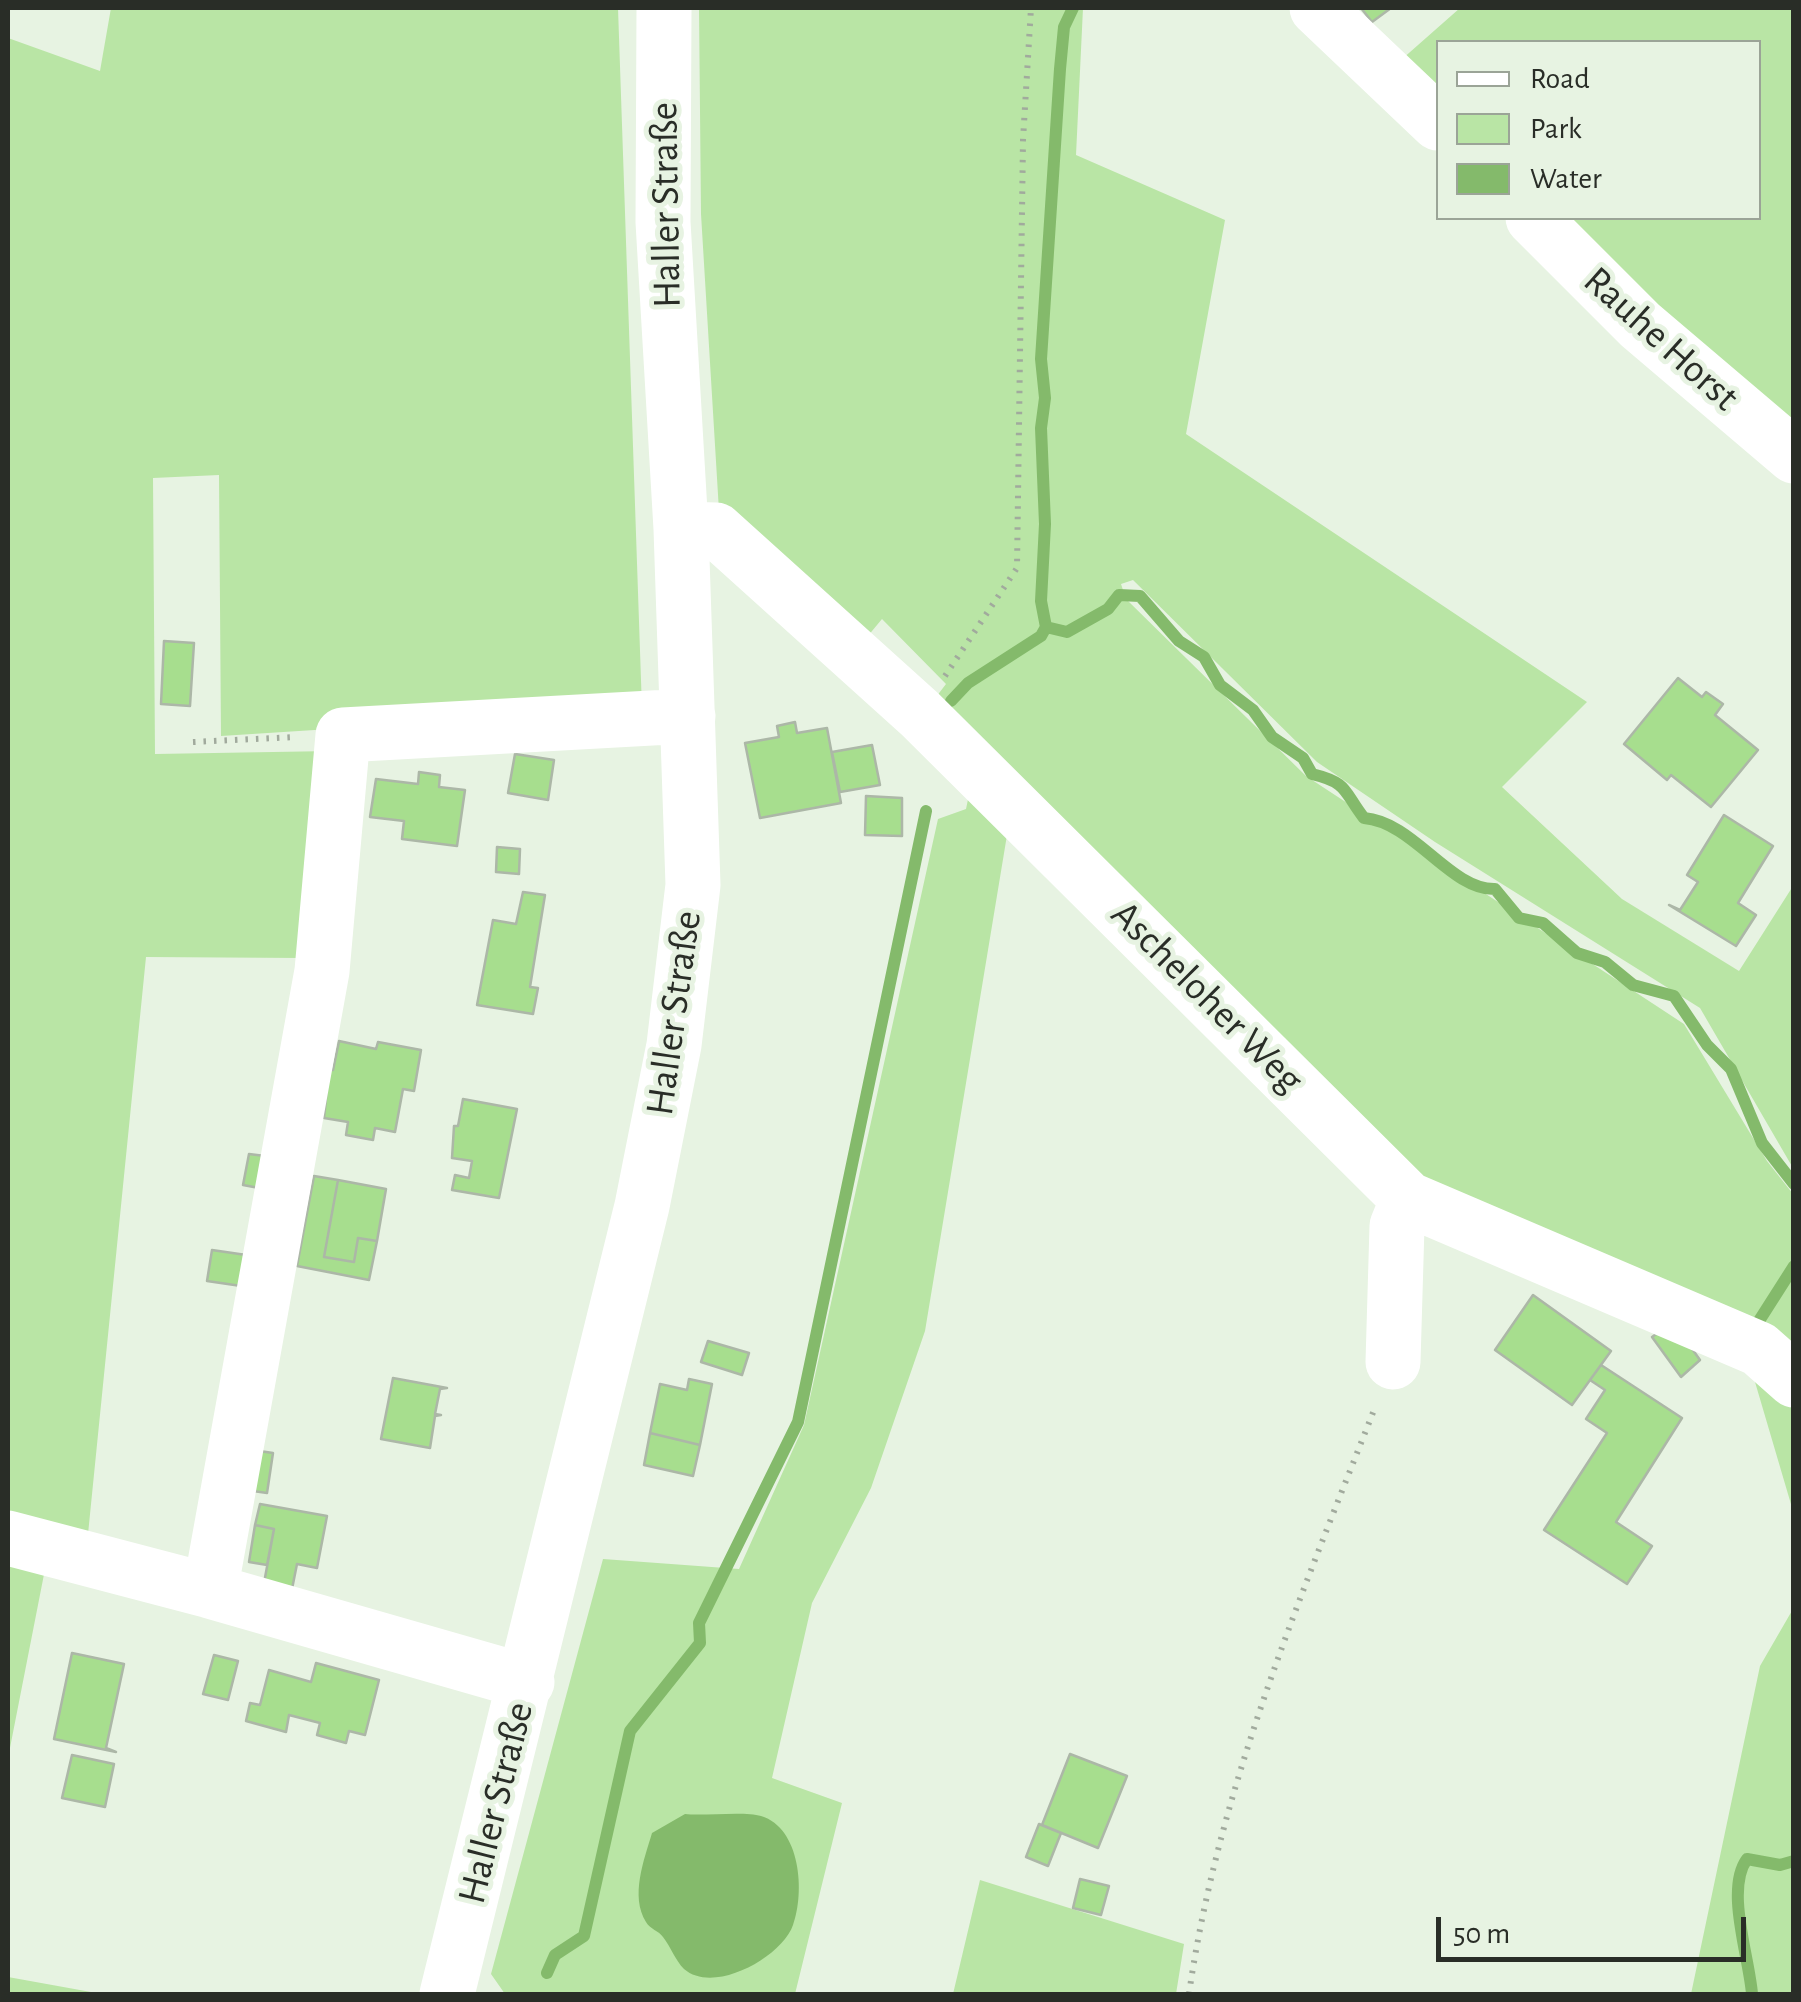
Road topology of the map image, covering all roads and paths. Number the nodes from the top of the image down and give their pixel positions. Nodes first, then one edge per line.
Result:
1 (664, 8) edge
2 (1030, 8) edge
3 (1317, 8) edge
4 (1436, 121) edge
5 (1535, 220) edge
6 (1794, 456) edge
7 (681, 529) junction
8 (920, 714) junction
9 (688, 716) junction
10 (343, 735) junction
11 (193, 742) dead end
12 (1408, 1199) junction
13 (1392, 1362) joint
14 (1794, 1380) edge
15 (8, 1538) edge
16 (210, 1592) junction
17 (526, 1682) junction
18 (447, 1994) edge
19 (1189, 1994) edge

1 - 7 street, Haller Straße
2 - 8 path
3 - 4 street
5 - 6 street, Rauhe Horst
7 - 8 street, Ascheloher Weg
7 - 9 street, Haller Straße
8 - 12 street, Ascheloher Weg
9 - 10 street
9 - 17 street, Haller Straße
10 - 11 path
10 - 16 street
12 - 13 street
12 - 14 street, Ascheloher Weg
13 - 19 path
15 - 16 street
16 - 17 street
17 - 18 street, Haller Straße

